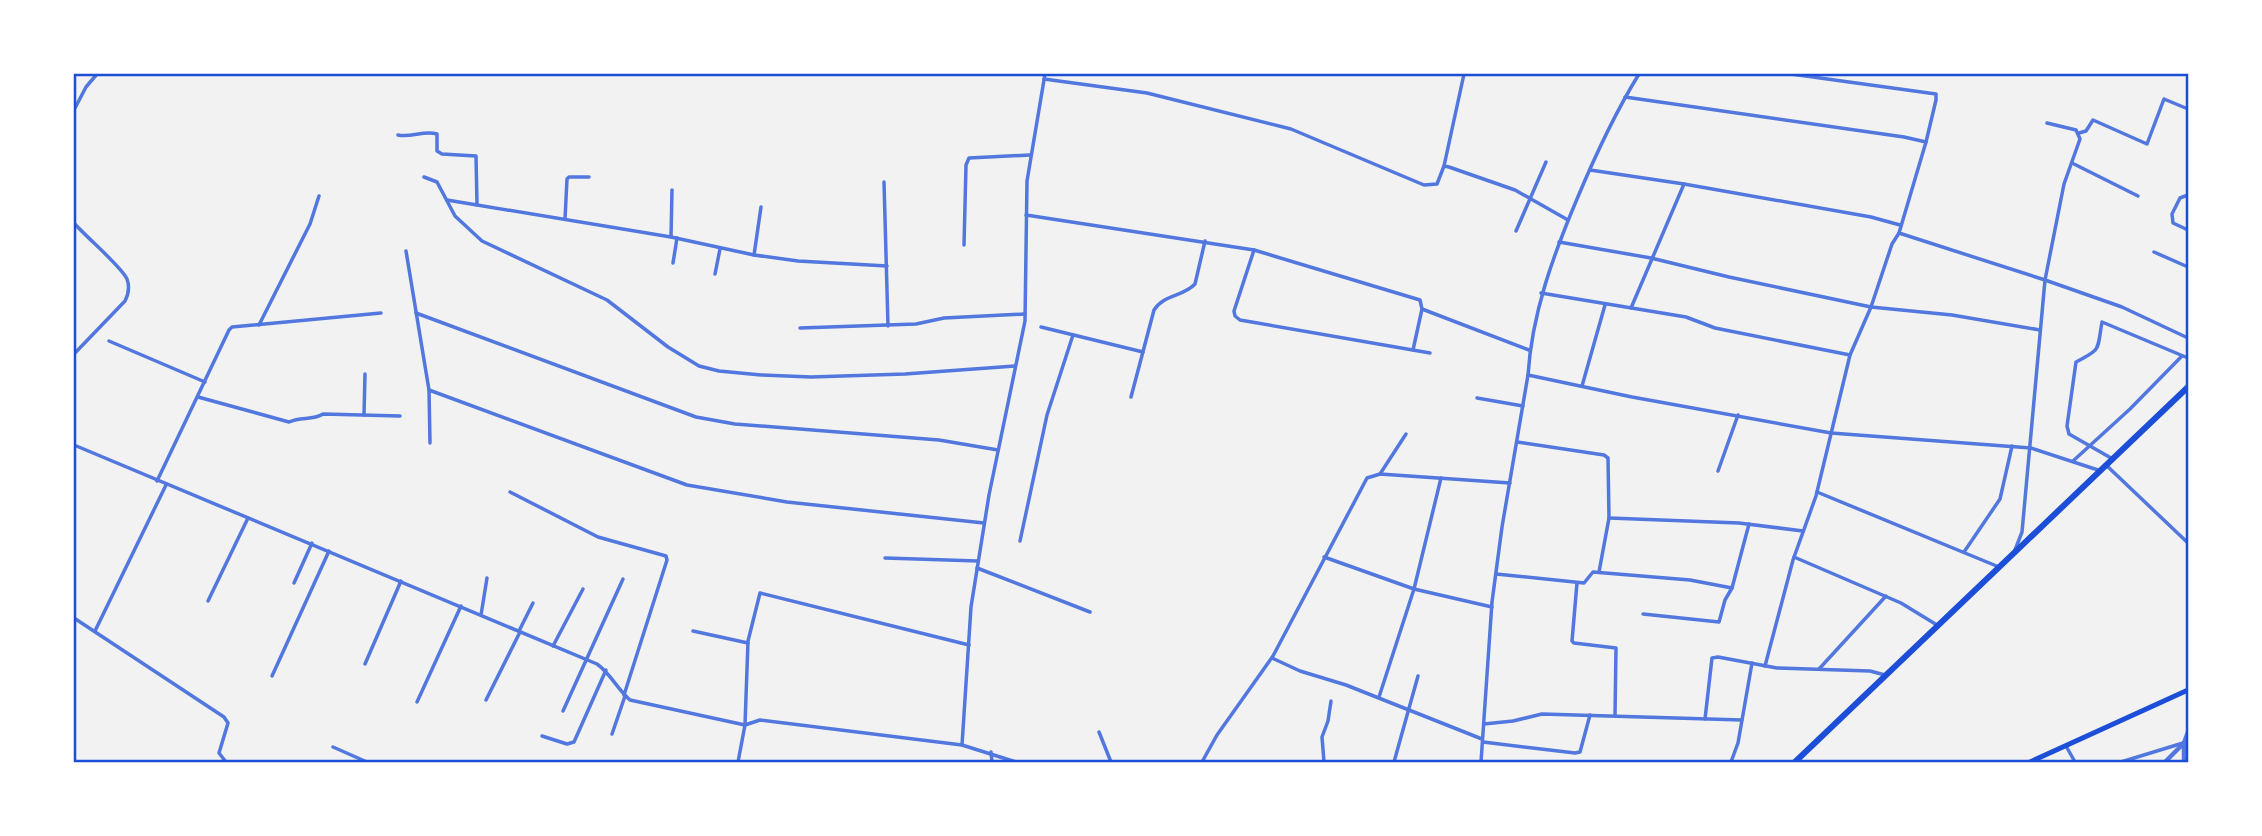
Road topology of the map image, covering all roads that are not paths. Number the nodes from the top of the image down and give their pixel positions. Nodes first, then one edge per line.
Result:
1 (97, 74) edge
2 (1464, 74) edge
3 (1639, 74) edge
4 (1791, 74) edge
5 (1045, 76) edge
6 (1625, 97) junction
7 (2189, 109) edge
8 (74, 110) edge
9 (2047, 123) dead end
10 (2079, 133) junction
11 (398, 135) dead end
12 (1926, 142) junction
13 (1030, 155) junction
14 (1546, 162) dead end
15 (2072, 163) junction
16 (1444, 166) junction
17 (1590, 170) junction
18 (424, 177) dead end
19 (589, 177) dead end
20 (884, 182) dead end
21 (1684, 184) junction
22 (672, 190) dead end
23 (2189, 195) edge
24 (318, 196) dead end
25 (2138, 196) dead end
26 (1530, 198) junction
27 (447, 200) junction
28 (477, 205) junction
29 (761, 207) dead end
30 (1026, 215) junction
31 (565, 219) junction
32 (1568, 220) junction
33 (74, 223) edge
34 (1900, 225) junction
35 (2189, 230) edge
36 (1516, 231) dead end
37 (1899, 233) junction
38 (674, 238) junction
39 (1205, 241) junction
40 (1559, 242) junction
41 (964, 245) dead end
42 (720, 249) junction
43 (1254, 250) junction
44 (406, 251) dead end
45 (2154, 252) dead end
46 (754, 255) junction
47 (1651, 258) junction
48 (673, 263) dead end
49 (887, 266) junction
50 (2189, 267) edge
51 (715, 274) dead end
52 (2045, 280) junction
53 (1541, 293) junction
54 (1605, 305) junction
55 (1871, 307) junction
56 (1631, 308) junction
57 (1422, 309) junction
58 (381, 313) dead end
59 (416, 313) junction
60 (1026, 314) junction
61 (259, 325) junction
62 (888, 326) junction
63 (1041, 327) dead end
64 (800, 328) dead end
65 (2040, 330) junction
66 (1073, 335) junction
67 (2189, 338) edge
68 (109, 341) dead end
69 (1413, 350) junction
70 (1530, 350) junction
71 (1143, 352) junction
72 (1430, 353) dead end
73 (74, 354) edge
74 (1850, 355) junction
75 (2182, 355) junction
76 (2189, 358) edge
77 (1015, 366) junction
78 (365, 374) dead end
79 (1528, 375) junction
80 (205, 382) junction
81 (1582, 386) junction
82 (2189, 387) edge
83 (429, 390) junction
84 (198, 397) junction
85 (1130, 397) dead end
86 (1477, 398) dead end
87 (1523, 406) junction
88 (363, 415) junction
89 (1738, 415) junction
90 (400, 416) dead end
91 (1406, 433) dead end
92 (1831, 433) junction
93 (1517, 442) junction
94 (430, 443) dead end
95 (74, 445) edge
96 (2012, 446) junction
97 (2089, 446) junction
98 (2031, 448) junction
99 (998, 450) junction
100 (2113, 459) junction
101 (2073, 461) junction
102 (2104, 468) junction
103 (1718, 471) dead end
104 (1380, 474) junction
105 (1441, 478) junction
106 (157, 481) junction
107 (1510, 483) junction
108 (166, 485) junction
109 (510, 492) dead end
110 (1816, 492) junction
111 (248, 518) junction
112 (1609, 518) junction
113 (985, 523) junction
114 (1749, 524) junction
115 (1803, 531) junction
116 (1020, 541) dead end
117 (2189, 542) edge
118 (312, 543) junction
119 (329, 551) junction
120 (1964, 552) junction
121 (2014, 554) junction
122 (1324, 557) junction
123 (1794, 557) junction
124 (886, 558) dead end
125 (978, 561) junction
126 (2000, 567) junction
127 (977, 568) junction
128 (1599, 572) junction
129 (1496, 574) junction
130 (487, 578) dead end
131 (622, 579) dead end
132 (401, 581) junction
133 (294, 583) dead end
134 (1577, 583) junction
135 (1732, 587) junction
136 (583, 589) dead end
137 (1414, 589) junction
138 (1886, 596) junction
139 (208, 601) dead end
140 (533, 603) dead end
141 (461, 606) junction
142 (1492, 607) junction
143 (1090, 612) dead end
144 (1643, 614) dead end
145 (481, 615) junction
146 (74, 618) edge
147 (1938, 626) junction
148 (520, 631) junction
149 (692, 631) dead end
150 (94, 632) junction
151 (748, 643) junction
152 (969, 645) junction
153 (554, 646) junction
154 (1272, 658) junction
155 (586, 659) junction
156 (1752, 663) junction
157 (365, 664) dead end
158 (1765, 666) junction
159 (1819, 669) junction
160 (606, 670) junction
161 (1886, 675) junction
162 (272, 676) dead end
163 (1418, 676) dead end
164 (2189, 690) edge
165 (624, 695) junction
166 (1378, 697) junction
167 (486, 700) dead end
168 (1331, 701) dead end
169 (417, 702) dead end
170 (1408, 709) junction
171 (563, 711) dead end
172 (1590, 715) junction
173 (1615, 715) junction
174 (1705, 719) junction
175 (1742, 720) junction
176 (1484, 724) junction
177 (745, 725) junction
178 (1099, 732) dead end
179 (2189, 732) edge
180 (612, 734) dead end
181 (542, 736) dead end
182 (1483, 741) junction
183 (2183, 743) junction
184 (962, 745) junction
185 (2066, 746) junction
186 (333, 747) dead end
187 (991, 752) junction
188 (226, 762) edge
189 (367, 762) edge
190 (738, 762) edge
191 (992, 762) edge
192 (1016, 762) edge
193 (1111, 762) edge
194 (1202, 762) edge
195 (1324, 762) edge
196 (1394, 762) edge
197 (1481, 762) edge
198 (1731, 762) edge
199 (1795, 762) edge
200 (2030, 762) edge
201 (2075, 762) edge
202 (2122, 762) edge
203 (2165, 762) edge
204 (2184, 762) edge

1 - 8 street
2 - 16 street
3 - 6 street
4 - 12 street
5 - 13 street
5 - 16 street
6 - 12 street
6 - 17 street
7 - 10 street
9 - 10 street
10 - 15 street
11 - 28 street
12 - 34 street
13 - 30 street
13 - 41 street
14 - 26 street
15 - 25 street
15 - 52 street
16 - 26 street
17 - 21 street
17 - 32 street
18 - 27 street
19 - 31 street
20 - 49 street
21 - 34 street
21 - 47 street
22 - 38 street
23 - 35 street
24 - 61 street
26 - 32 street
26 - 36 street
27 - 28 street
27 - 77 street
28 - 31 street
29 - 46 street
30 - 39 street
30 - 60 street
31 - 38 street
32 - 40 street
33 - 73 street
34 - 37 street
37 - 52 street
37 - 55 street
38 - 42 street
38 - 48 street
39 - 43 street
39 - 71 street
40 - 47 street
40 - 53 street
42 - 46 street
42 - 51 street
43 - 57 street
43 - 69 street
44 - 59 street
45 - 50 street
46 - 49 street
47 - 55 street
47 - 56 street
49 - 62 street
52 - 65 street
52 - 67 street
53 - 54 street
53 - 70 street
54 - 56 street
54 - 81 street
55 - 65 street
55 - 74 street
56 - 74 street
57 - 69 street
57 - 70 street
58 - 61 street
59 - 83 street
59 - 99 street
60 - 62 street
60 - 77 street
61 - 80 street
62 - 64 street
63 - 66 street
65 - 98 street
66 - 71 street
66 - 116 street
68 - 80 street
69 - 72 street
70 - 79 street
71 - 85 street
74 - 92 street
75 - 76 street
75 - 97 street
75 - 97 street
77 - 99 street
78 - 88 street
79 - 81 street
79 - 87 street
80 - 84 street
81 - 89 street
82 - 100 main road
83 - 94 street
83 - 113 street
84 - 88 street
84 - 106 street
86 - 87 street
87 - 93 street
88 - 90 street
89 - 92 street
89 - 103 street
91 - 104 street
92 - 96 street
92 - 110 street
93 - 107 street
93 - 112 street
95 - 106 street
96 - 98 street
96 - 120 street
97 - 100 street
97 - 101 street
98 - 101 street
98 - 121 street
99 - 113 street
100 - 102 main road
101 - 102 street
102 - 117 street
102 - 121 main road
104 - 105 street
104 - 122 street
105 - 107 street
105 - 137 street
106 - 108 street
107 - 129 street
108 - 111 street
108 - 150 street
109 - 165 street
110 - 115 street
110 - 120 street
111 - 118 street
111 - 139 street
112 - 114 street
112 - 128 street
113 - 125 street
114 - 115 street
114 - 135 street
115 - 123 street
118 - 119 street
118 - 133 street
119 - 132 street
119 - 162 street
120 - 126 street
121 - 126 main road
122 - 137 street
122 - 154 street
123 - 138 street
123 - 158 street
124 - 125 street
125 - 127 street
126 - 147 main road
127 - 143 street
127 - 152 street
128 - 134 street
128 - 135 street
129 - 134 street
129 - 142 street
130 - 145 street
131 - 155 street
132 - 141 street
132 - 157 street
134 - 173 street
135 - 144 street
136 - 153 street
137 - 142 street
137 - 166 street
138 - 147 street
138 - 159 street
140 - 148 street
141 - 145 street
141 - 169 street
142 - 176 street
145 - 148 street
146 - 150 street
147 - 161 main road
148 - 153 street
148 - 167 street
149 - 151 street
150 - 188 street
151 - 152 street
151 - 177 street
152 - 184 street
153 - 155 street
154 - 166 street
154 - 194 street
155 - 160 street
155 - 171 street
156 - 158 street
156 - 174 street
156 - 175 street
158 - 159 street
159 - 161 street
160 - 165 street
160 - 181 street
161 - 199 main road
163 - 170 street
164 - 185 main road
165 - 177 street
165 - 180 street
166 - 170 street
168 - 195 street
170 - 182 street
170 - 196 street
172 - 173 street
172 - 176 street
172 - 182 street
173 - 174 street
174 - 175 street
175 - 198 street
176 - 182 street
177 - 184 street
177 - 190 street
178 - 193 street
179 - 183 street
182 - 197 street
183 - 202 street
183 - 203 street
183 - 204 street
184 - 187 street
185 - 200 main road
185 - 201 street
186 - 189 street
187 - 191 street
187 - 192 street

